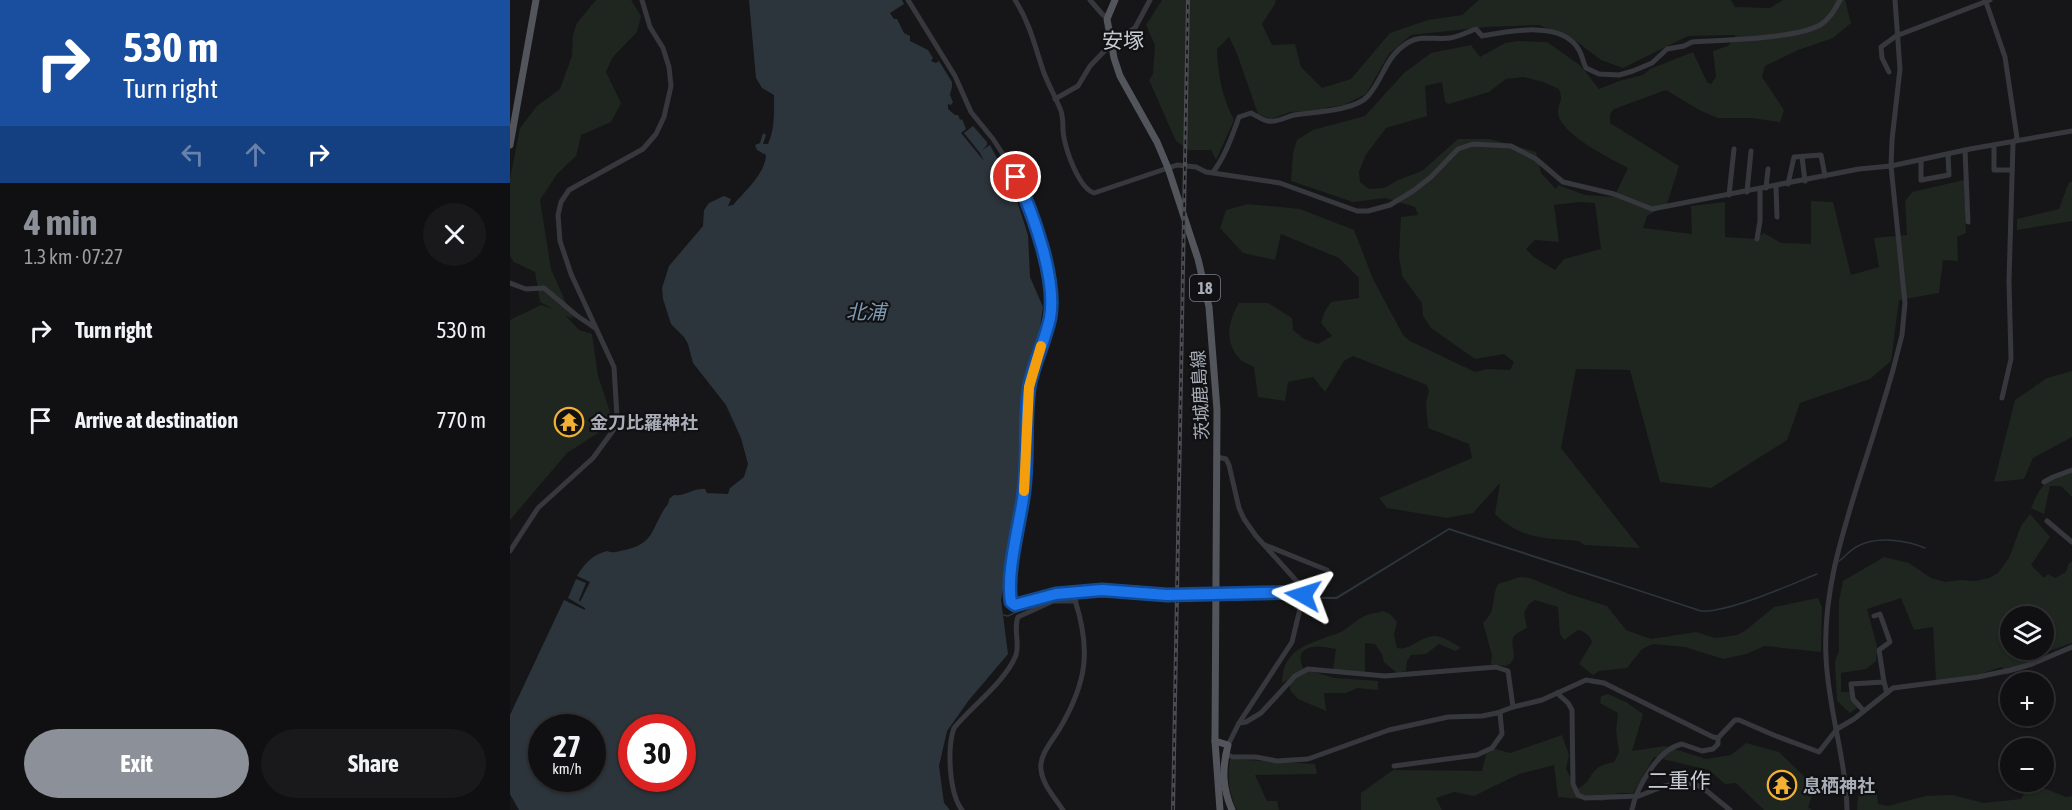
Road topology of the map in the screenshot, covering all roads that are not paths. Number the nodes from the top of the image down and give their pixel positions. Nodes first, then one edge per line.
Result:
1 (536, 0) edge
2 (642, 0) edge
3 (908, 0) edge
4 (1015, 0) edge
5 (1090, 0) edge
6 (1115, 0) edge
7 (1150, 0) edge
8 (1840, 0) edge
9 (1894, 0) edge
10 (1988, 1) edge
11 (1107, 16) junction
12 (1896, 36) junction
13 (1111, 44) junction
14 (1889, 72) dead end
15 (1055, 99) junction
16 (2072, 131) edge
17 (2016, 141) junction
18 (510, 145) edge
19 (1994, 145) junction
20 (1734, 149) dead end
21 (1965, 150) junction
22 (1751, 151) dead end
23 (1948, 154) junction
24 (1802, 157) junction
25 (1921, 161) junction
26 (1891, 166) junction
27 (1168, 168) junction
28 (1768, 169) dead end
29 (2012, 170) junction
30 (1213, 172) junction
31 (1825, 176) junction
32 (1805, 181) junction
33 (1788, 184) junction
34 (1776, 186) junction
35 (1763, 188) junction
36 (1747, 192) junction
37 (1729, 195) junction
38 (1777, 217) dead end
39 (1968, 222) dead end
40 (1757, 240) dead end
41 (510, 283) edge
42 (597, 329) junction
43 (2002, 398) dead end
44 (1217, 457) junction
45 (2072, 470) edge
46 (2044, 482) dead end
47 (2047, 520) dead end
48 (2072, 542) edge
49 (1264, 544) junction
50 (510, 551) edge
51 (1327, 570) dead end
52 (1074, 592) junction
53 (1303, 596) junction
54 (1216, 597) junction
55 (1076, 601) junction
56 (1874, 616) dead end
57 (2072, 647) edge
58 (1884, 682) junction
59 (1557, 693) junction
60 (1887, 693) junction
61 (1513, 707) junction
62 (1863, 710) junction
63 (1497, 713) junction
64 (1239, 723) junction
65 (1837, 729) junction
66 (1718, 738) junction
67 (1215, 741) junction
68 (1228, 745) junction
69 (1225, 754) junction
70 (1394, 766) dead end
71 (1635, 796) junction
72 (1231, 808) edge
73 (1220, 809) edge
74 (962, 810) edge
75 (1063, 810) edge
76 (1632, 810) edge
77 (1730, 810) edge
78 (1846, 810) edge

1 - 18 main road
2 - 42 street
3 - 52 street
4 - 15 street
5 - 11 street
6 - 11 main road
7 - 13 street
8 - 30 street
9 - 12 street
10 - 12 street
10 - 17 street
11 - 13 main road, 茨城鹿島線 / 18
12 - 14 street
12 - 26 street
13 - 15 street
13 - 27 main road, 茨城鹿島線 / 18
15 - 27 street
16 - 17 street
17 - 19 street
17 - 29 street
19 - 21 street
19 - 29 street
20 - 37 street
21 - 23 street
21 - 39 street
22 - 36 street
23 - 25 street
23 - 25 street
24 - 31 street
24 - 32 street
24 - 33 street
25 - 26 street
26 - 31 street
26 - 65 street
27 - 30 street
27 - 44 main road, 茨城鹿島線 / 18
28 - 35 street
29 - 43 street
30 - 37 street
31 - 32 street
32 - 33 street
33 - 34 street
34 - 35 street
34 - 38 street
35 - 36 street
35 - 40 street
36 - 37 street
41 - 42 street
42 - 50 street
44 - 49 street
44 - 54 main road, 茨城鹿島線 / 18
45 - 46 street
47 - 48 street
49 - 51 street
49 - 53 street
52 - 54 street
52 - 55 street
53 - 54 street
53 - 64 street
54 - 67 main road, 茨城鹿島線 / 18
55 - 74 street
55 - 75 street
56 - 58 street
57 - 60 street
58 - 60 street
58 - 62 street
59 - 61 street
59 - 66 street
59 - 71 street
60 - 62 street
61 - 63 street
61 - 64 street
62 - 65 street
63 - 69 street
63 - 70 street
64 - 68 street
65 - 66 street
65 - 78 street
66 - 71 street
67 - 68 main road
67 - 73 main road, 茨城鹿島線 / 18
68 - 69 main road
69 - 72 main road
71 - 76 street
71 - 77 street
72 - 73 street

